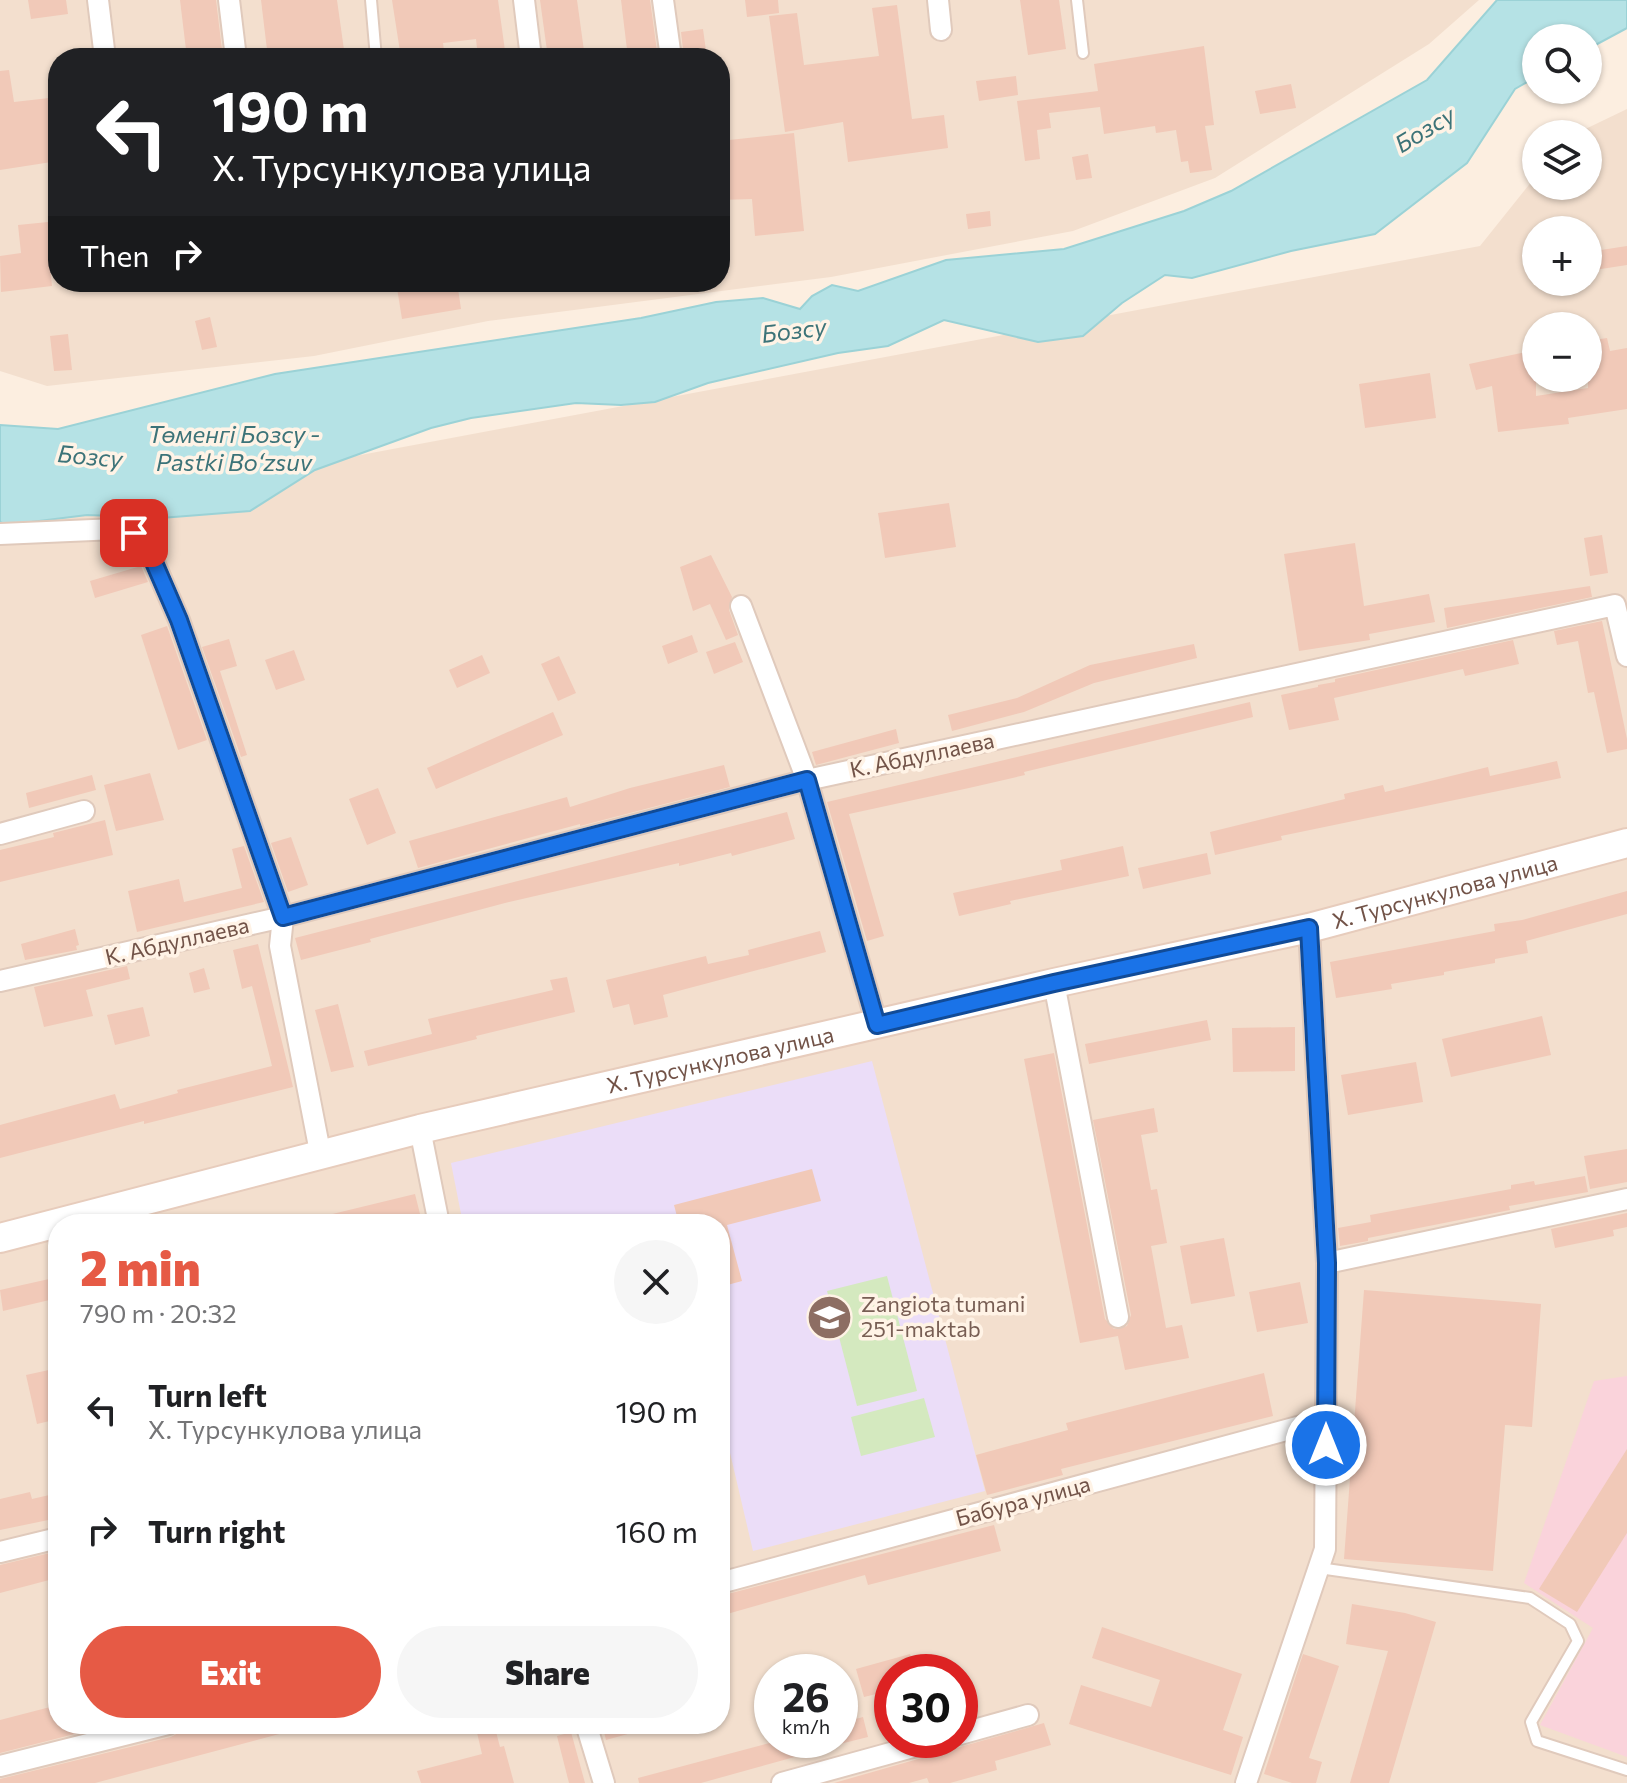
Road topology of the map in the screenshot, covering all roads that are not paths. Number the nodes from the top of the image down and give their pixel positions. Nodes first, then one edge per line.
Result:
1 (98, 0) edge
2 (229, 0) edge
3 (371, 0) edge
4 (524, 0) edge
5 (663, 0) edge
6 (938, 0) edge
7 (1077, 0) edge
8 (941, 30) dead end
9 (104, 48) edge
10 (235, 48) edge
11 (375, 48) edge
12 (530, 48) edge
13 (670, 48) edge
14 (1083, 53) dead end
15 (0, 534) edge
16 (741, 606) dead end
17 (1627, 656) edge
18 (807, 780) junction
19 (84, 811) dead end
20 (0, 834) edge
21 (1627, 843) edge
22 (283, 917) junction
23 (1309, 928) junction
24 (0, 981) edge
25 (1054, 983) junction
26 (877, 1025) junction
27 (420, 1129) junction
28 (321, 1157) junction
29 (1627, 1199) edge
30 (95, 1214) edge
31 (437, 1214) edge
32 (48, 1226) edge
33 (0, 1238) edge
34 (1327, 1263) junction
35 (1118, 1317) dead end
36 (1327, 1419) junction
37 (48, 1540) edge
38 (0, 1552) edge
39 (1319, 1568) junction
40 (730, 1580) edge
41 (1028, 1715) dead end
42 (978, 1729) edge
43 (128, 1734) edge
44 (589, 1734) edge
45 (874, 1758) edge
46 (0, 1766) edge
47 (1627, 1770) edge
48 (604, 1783) edge
49 (782, 1783) edge
50 (1246, 1783) edge

1 - 9 street
2 - 10 street
3 - 11 lane
4 - 12 street
5 - 13 street
6 - 8 street
7 - 14 lane
15 - 22 street
16 - 18 street
17 - 18 street, К. Абдуллаева
18 - 22 street, К. Абдуллаева
18 - 26 street
19 - 20 street
21 - 23 street, Х. Турсункулова улица
22 - 24 street, К. Абдуллаева
22 - 28 street
23 - 25 street, Х. Турсункулова улица
23 - 34 street
25 - 26 street, Х. Турсункулова улица
25 - 35 street
26 - 27 street, Х. Турсункулова улица
27 - 28 street, Х. Турсункулова улица
27 - 31 street
28 - 30 street, Х. Турсункулова улица
29 - 34 street
32 - 33 street, Х. Турсункулова улица
34 - 36 street
36 - 39 street
36 - 40 street, Бабура улица
37 - 38 street
39 - 47 lane
39 - 50 street
41 - 42 street
43 - 46 street
44 - 48 street
45 - 49 street

